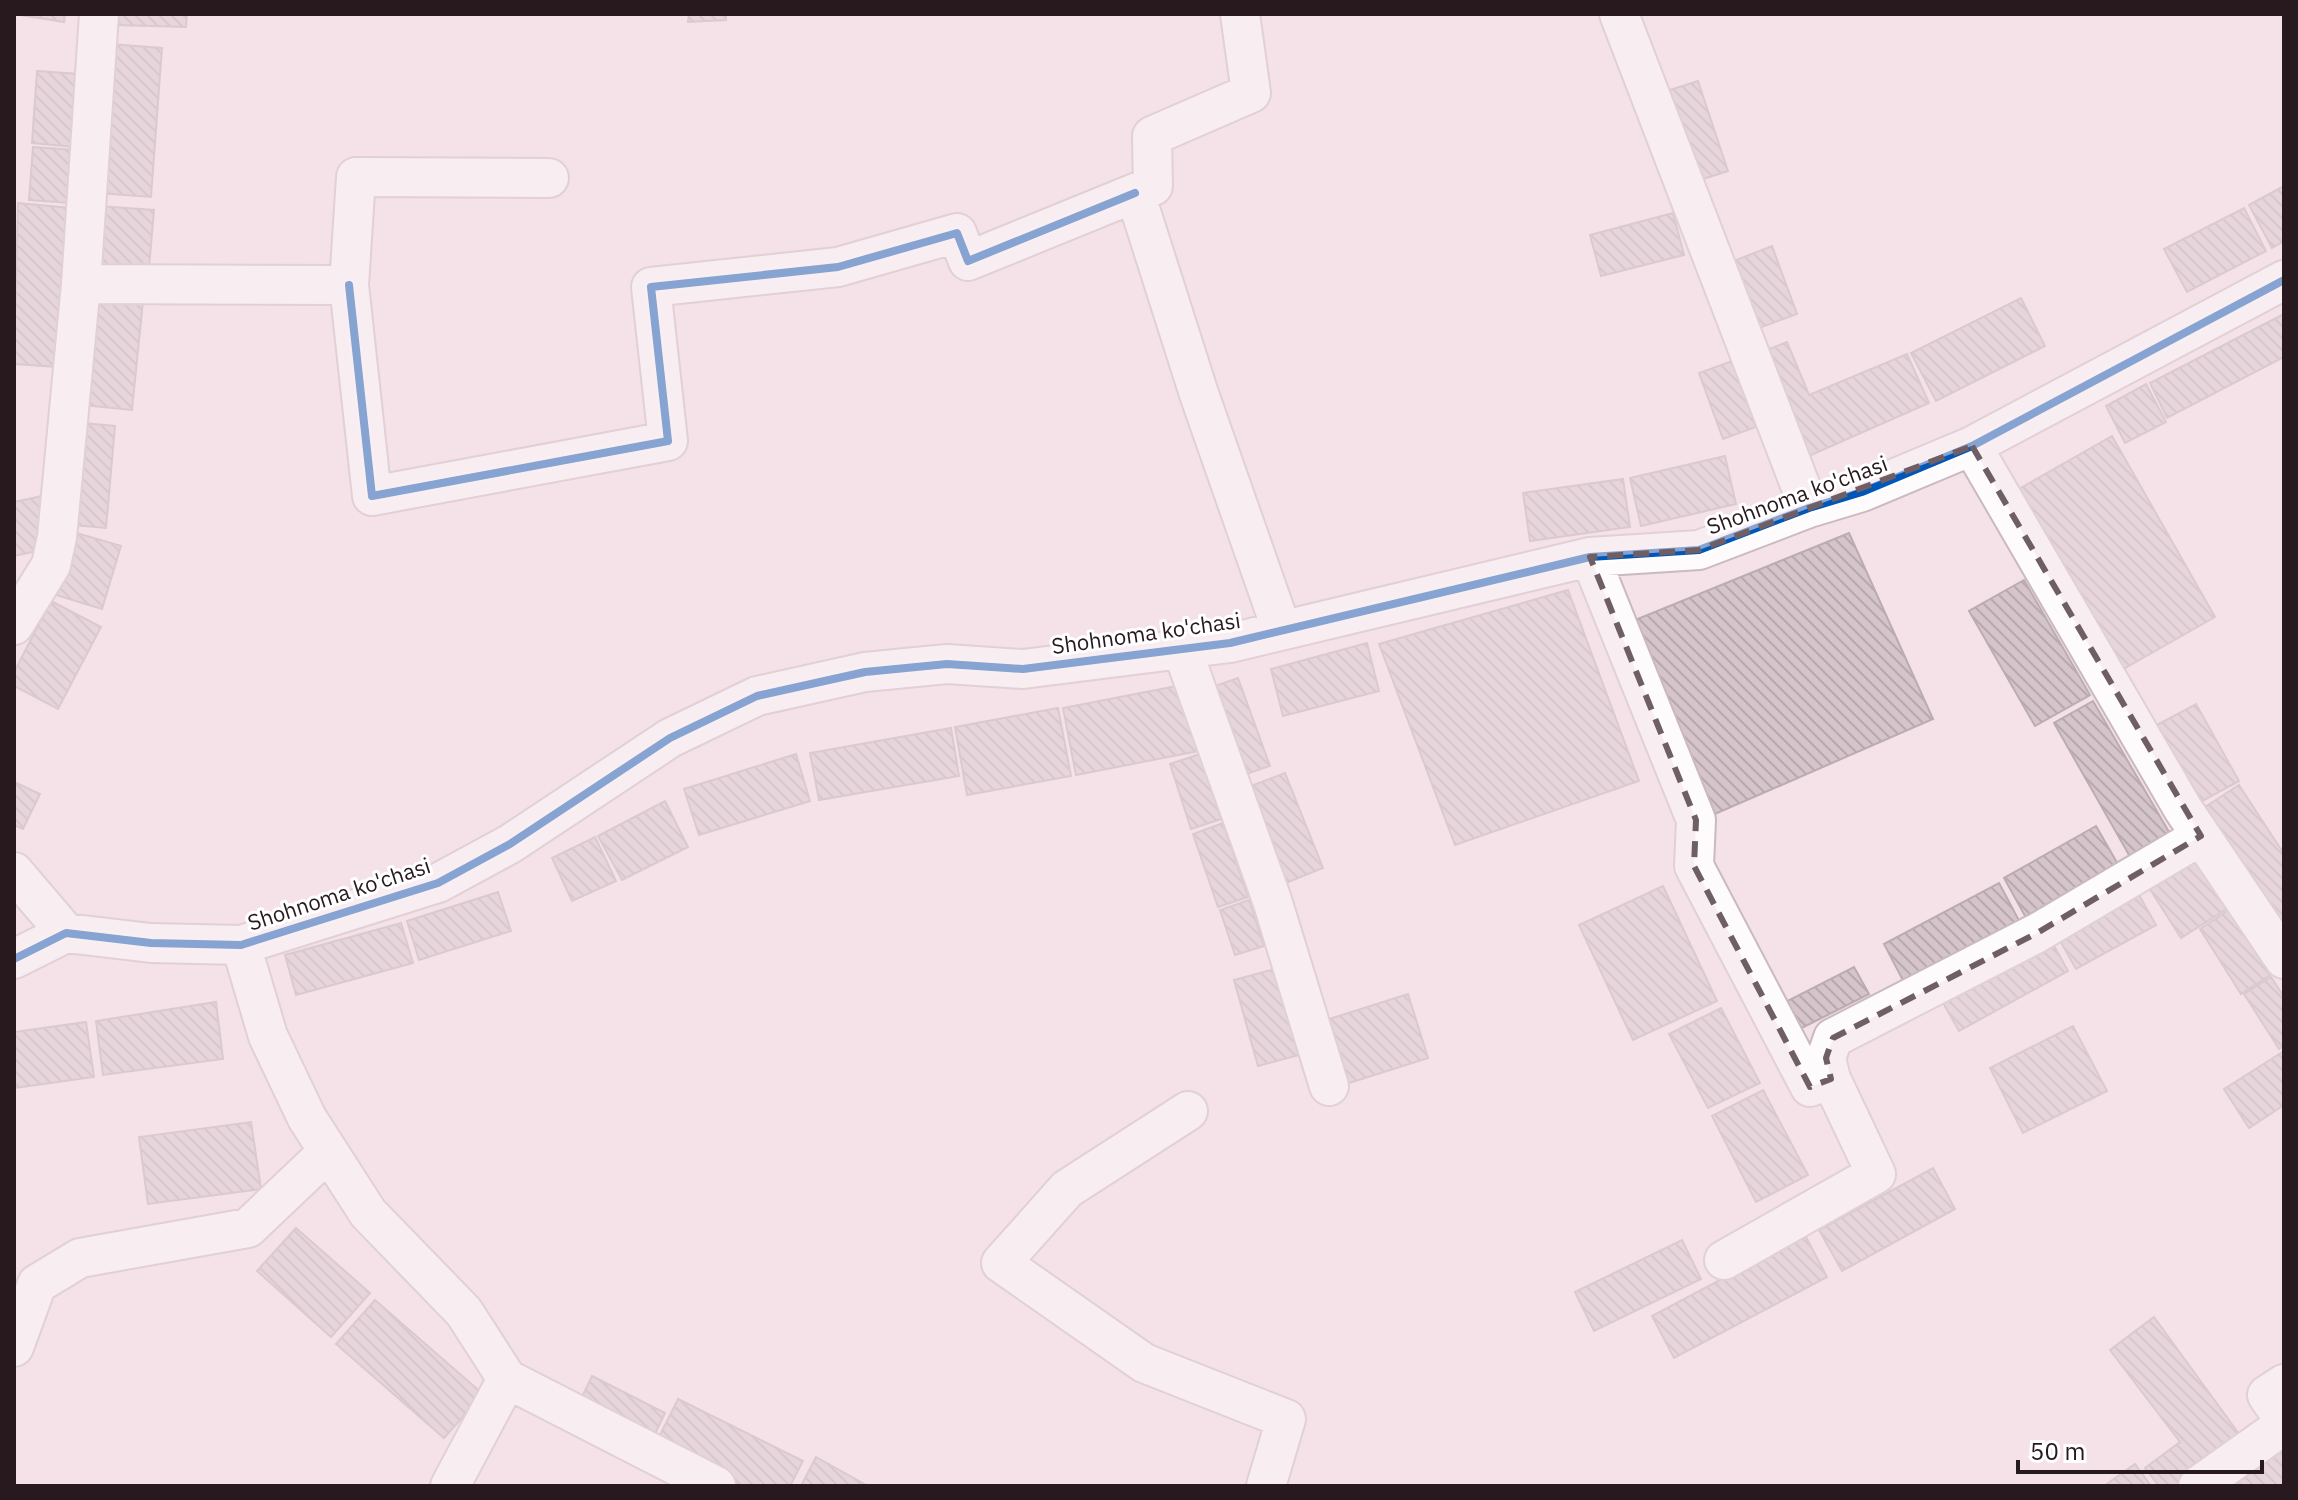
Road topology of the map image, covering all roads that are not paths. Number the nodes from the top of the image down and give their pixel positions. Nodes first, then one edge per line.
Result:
1 (99, 14) edge
2 (1240, 14) edge
3 (1619, 14) edge
4 (549, 178) dead end
5 (1135, 193) junction
6 (2284, 280) edge
7 (81, 284) junction
8 (349, 285) junction
9 (1972, 446) junction
10 (1809, 508) junction
11 (1590, 557) junction
12 (14, 625) edge
13 (1281, 628) junction
14 (1182, 649) junction
15 (2201, 836) junction
16 (14, 872) edge
17 (66, 933) junction
18 (241, 945) junction
19 (14, 959) edge
20 (2284, 959) edge
21 (1831, 1079) junction
22 (1329, 1086) dead end
23 (1188, 1111) dead end
24 (328, 1152) junction
25 (1724, 1260) dead end
26 (14, 1347) edge
27 (507, 1379) junction
28 (2284, 1384) edge
29 (2284, 1423) edge
30 (450, 1486) edge
31 (716, 1486) edge
32 (1266, 1486) edge
33 (2198, 1486) edge

1 - 7 street
2 - 5 street
3 - 10 street
4 - 8 street
5 - 8 street
5 - 13 street
6 - 9 street, Shohnoma ko'chasi
7 - 8 street
7 - 12 street
9 - 10 street, Shohnoma ko'chasi
9 - 15 street
10 - 11 street, Shohnoma ko'chasi
11 - 13 street, Shohnoma ko'chasi
11 - 21 street
13 - 14 street, Shohnoma ko'chasi
14 - 18 street, Shohnoma ko'chasi
14 - 22 street
15 - 20 street
15 - 21 street
16 - 17 street
17 - 18 street, Shohnoma ko'chasi
17 - 19 street
18 - 24 street
21 - 25 street
23 - 32 street
24 - 26 street
24 - 27 street
27 - 30 street
27 - 31 street
28 - 29 street
29 - 33 street

